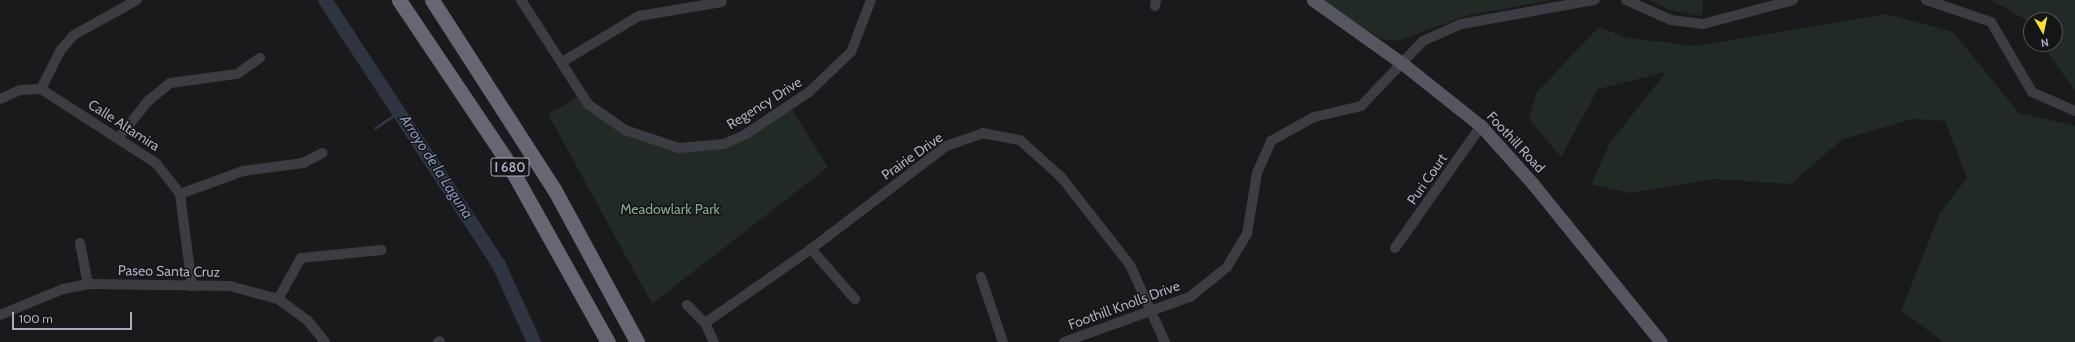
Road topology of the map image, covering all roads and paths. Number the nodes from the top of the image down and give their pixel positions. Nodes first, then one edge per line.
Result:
1 (137, 0) edge
2 (399, 0) edge
3 (432, 0) edge
4 (521, 0) edge
5 (871, 0) edge
6 (1313, 0) edge
7 (1595, 0) edge
8 (1626, 0) edge
9 (1793, 0) edge
10 (1926, 0) edge
11 (722, 2) dead end
12 (260, 58) dead end
13 (562, 62) junction
14 (1403, 64) junction
15 (41, 90) junction
16 (0, 98) edge
17 (2075, 111) edge
18 (1481, 126) junction
19 (120, 136) junction
20 (323, 153) dead end
21 (180, 194) junction
22 (80, 243) dead end
23 (1395, 248) dead end
24 (811, 249) junction
25 (382, 250) dead end
26 (981, 277) dead end
27 (88, 284) junction
28 (192, 286) junction
29 (278, 299) junction
30 (855, 299) dead end
31 (687, 305) dead end
32 (1154, 310) junction
33 (0, 315) edge
34 (705, 323) junction
35 (325, 342) edge
36 (608, 342) edge
37 (637, 342) edge
38 (714, 342) edge
39 (1003, 342) edge
40 (1064, 342) edge
41 (1165, 342) edge
42 (1661, 342) edge

1 - 15 street
2 - 36 highway, I 680
3 - 37 highway, I 680
4 - 13 street, Regency Drive
5 - 13 street, Regency Drive
6 - 14 main road, Foothill Road
7 - 14 street, Foothill Knolls Drive
8 - 9 street
10 - 17 street
11 - 13 street
12 - 19 street
14 - 18 main road, Foothill Road
14 - 32 street, Foothill Knolls Drive
15 - 16 street
15 - 19 street, Calle Altamira
18 - 23 street, Puri Court
18 - 42 main road, Foothill Road
19 - 21 street, Calle Altamira
20 - 21 street
21 - 28 street, Calle Altamira
22 - 27 street
24 - 30 street
24 - 32 street, Prairie Drive
24 - 34 street, Prairie Drive
25 - 29 street
26 - 39 street
27 - 28 street, Paseo Santa Cruz
27 - 33 street, Paseo Santa Cruz
28 - 29 street, Paseo Santa Cruz
29 - 35 street, Paseo Santa Cruz
31 - 34 street
32 - 40 street, Foothill Knolls Drive
32 - 41 street, Prairie Drive
34 - 38 street

